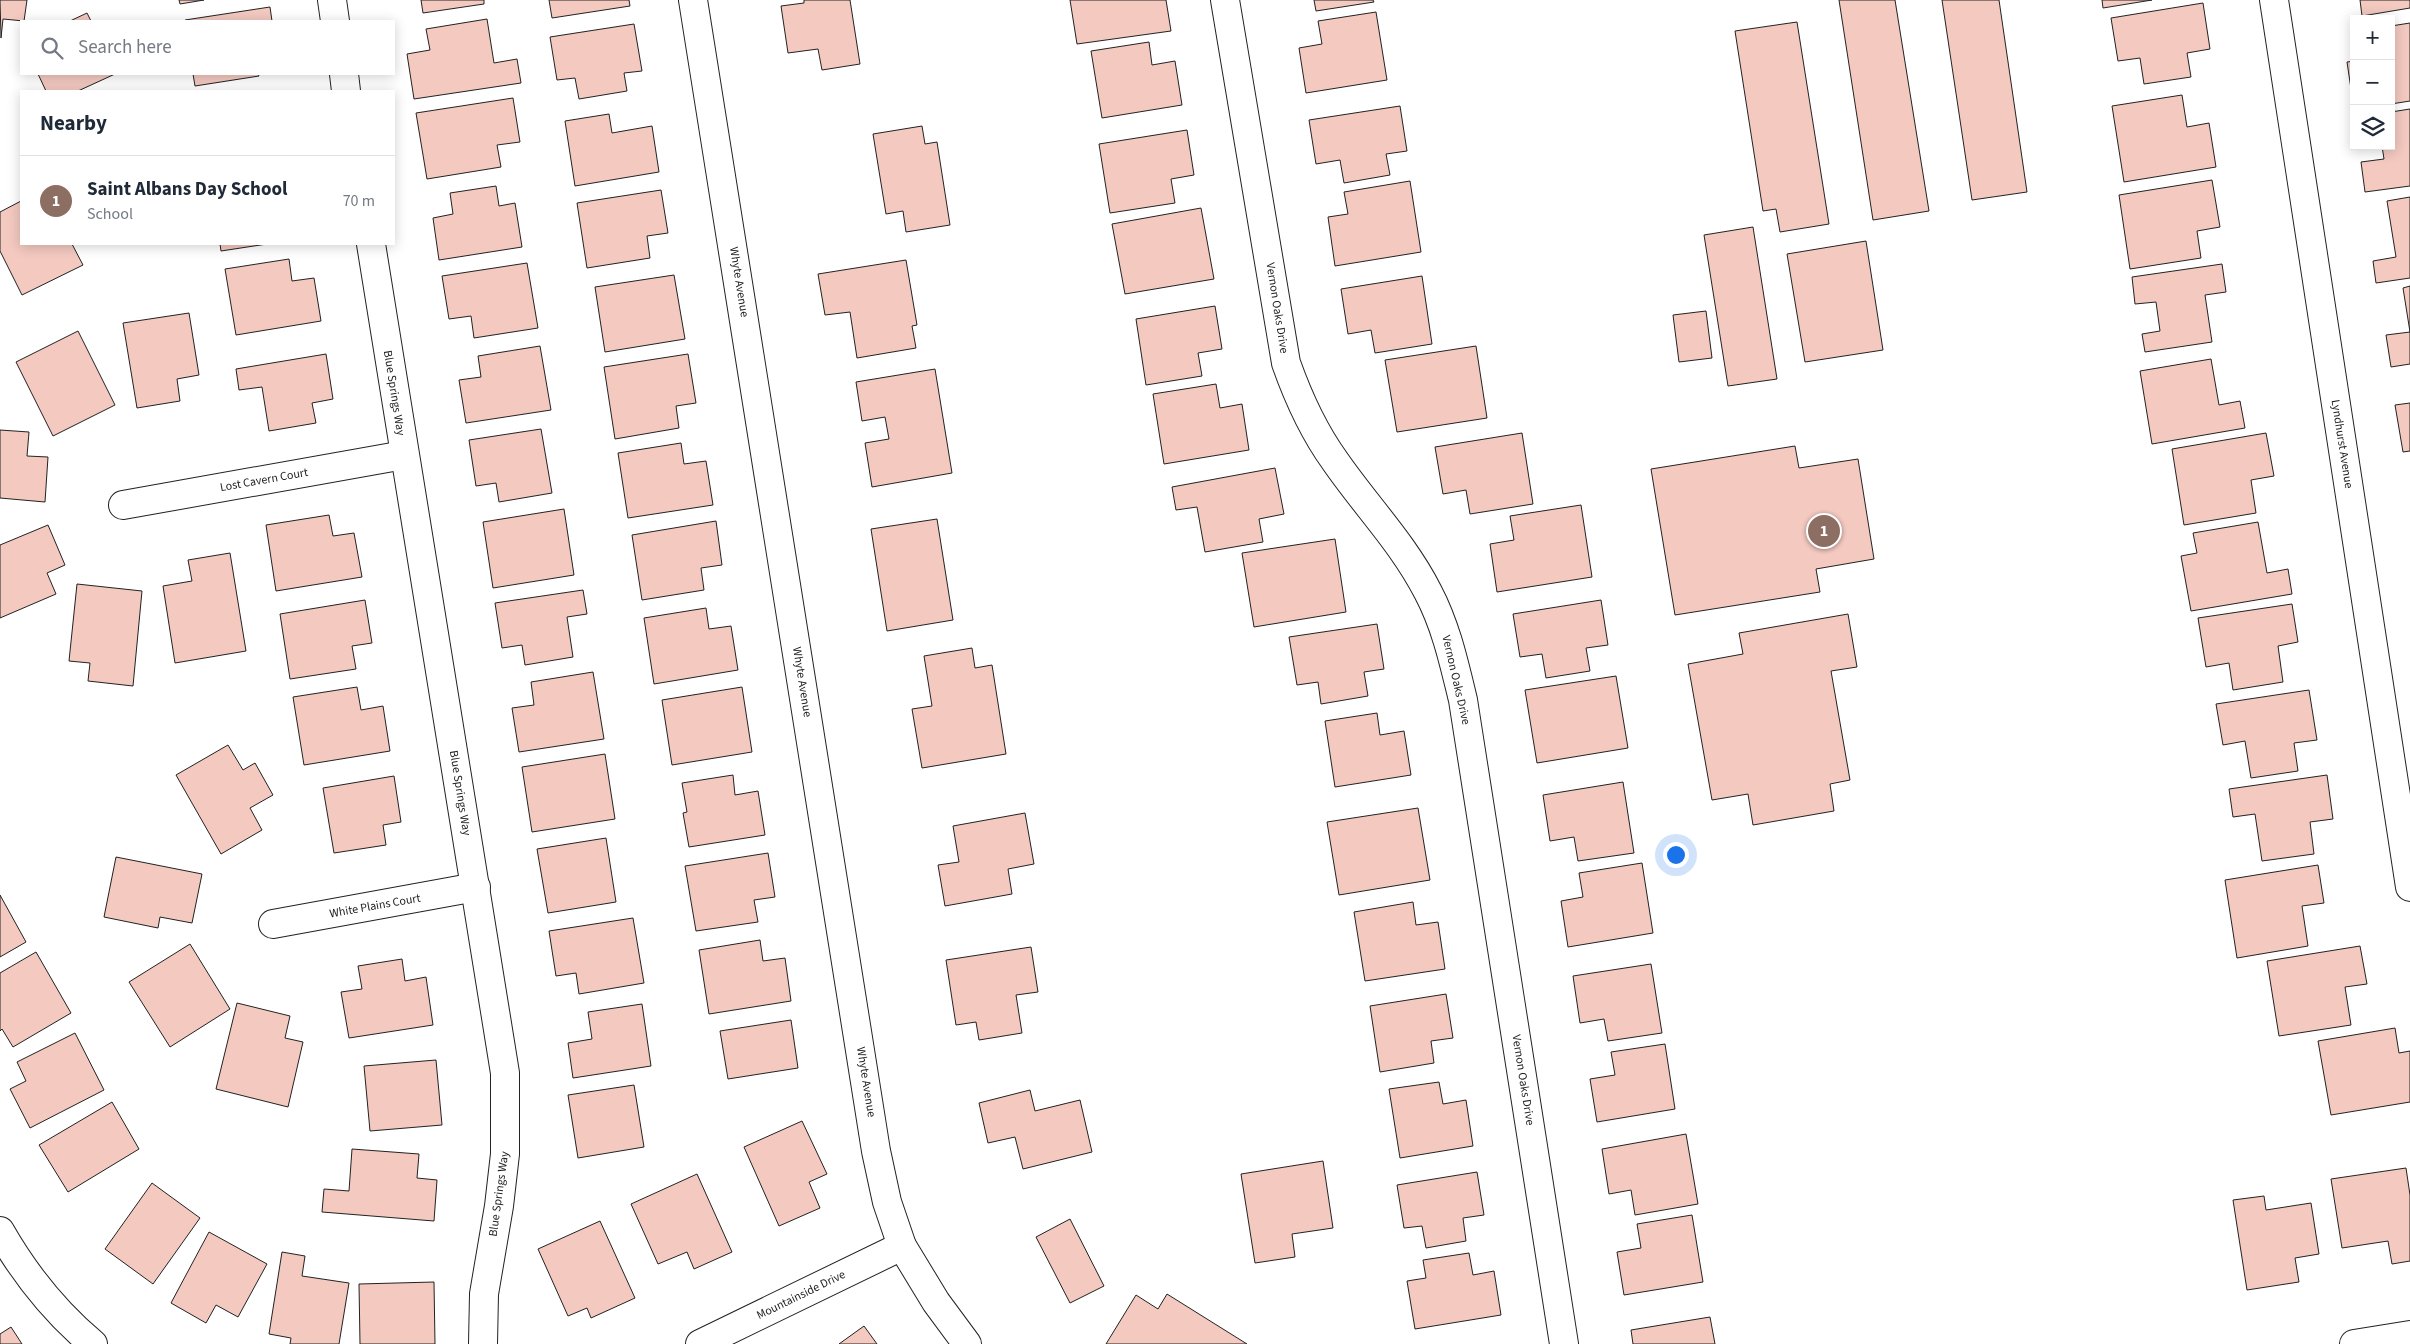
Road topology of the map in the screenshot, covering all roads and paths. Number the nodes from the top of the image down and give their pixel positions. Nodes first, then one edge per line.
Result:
1 (332, 0) edge
2 (693, 0) edge
3 (1225, 0) edge
4 (2274, 0) edge
5 (335, 20) edge
6 (344, 75) edge
7 (346, 90) edge
8 (371, 245) edge
9 (404, 455) junction
10 (123, 505) dead end
11 (476, 887) junction
12 (2410, 887) edge
13 (273, 924) dead end
14 (0, 1231) edge
15 (902, 1246) junction
16 (2410, 1335) edge
17 (93, 1344) edge
18 (483, 1344) edge
19 (700, 1344) edge
20 (967, 1344) edge
21 (1564, 1344) edge
22 (2354, 1344) edge

1 - 5 street
2 - 15 street, Whyte Avenue
3 - 21 street, Vernon Oaks Drive
4 - 12 street, Lyndhurst Avenue
6 - 7 street
8 - 9 street, Blue Springs Way
9 - 10 street, Lost Cavern Court
9 - 11 street, Blue Springs Way
11 - 13 street, White Plains Court
11 - 18 street, Blue Springs Way
14 - 17 street
15 - 19 street, Mountainside Drive
15 - 20 street, Whyte Avenue
16 - 22 street

